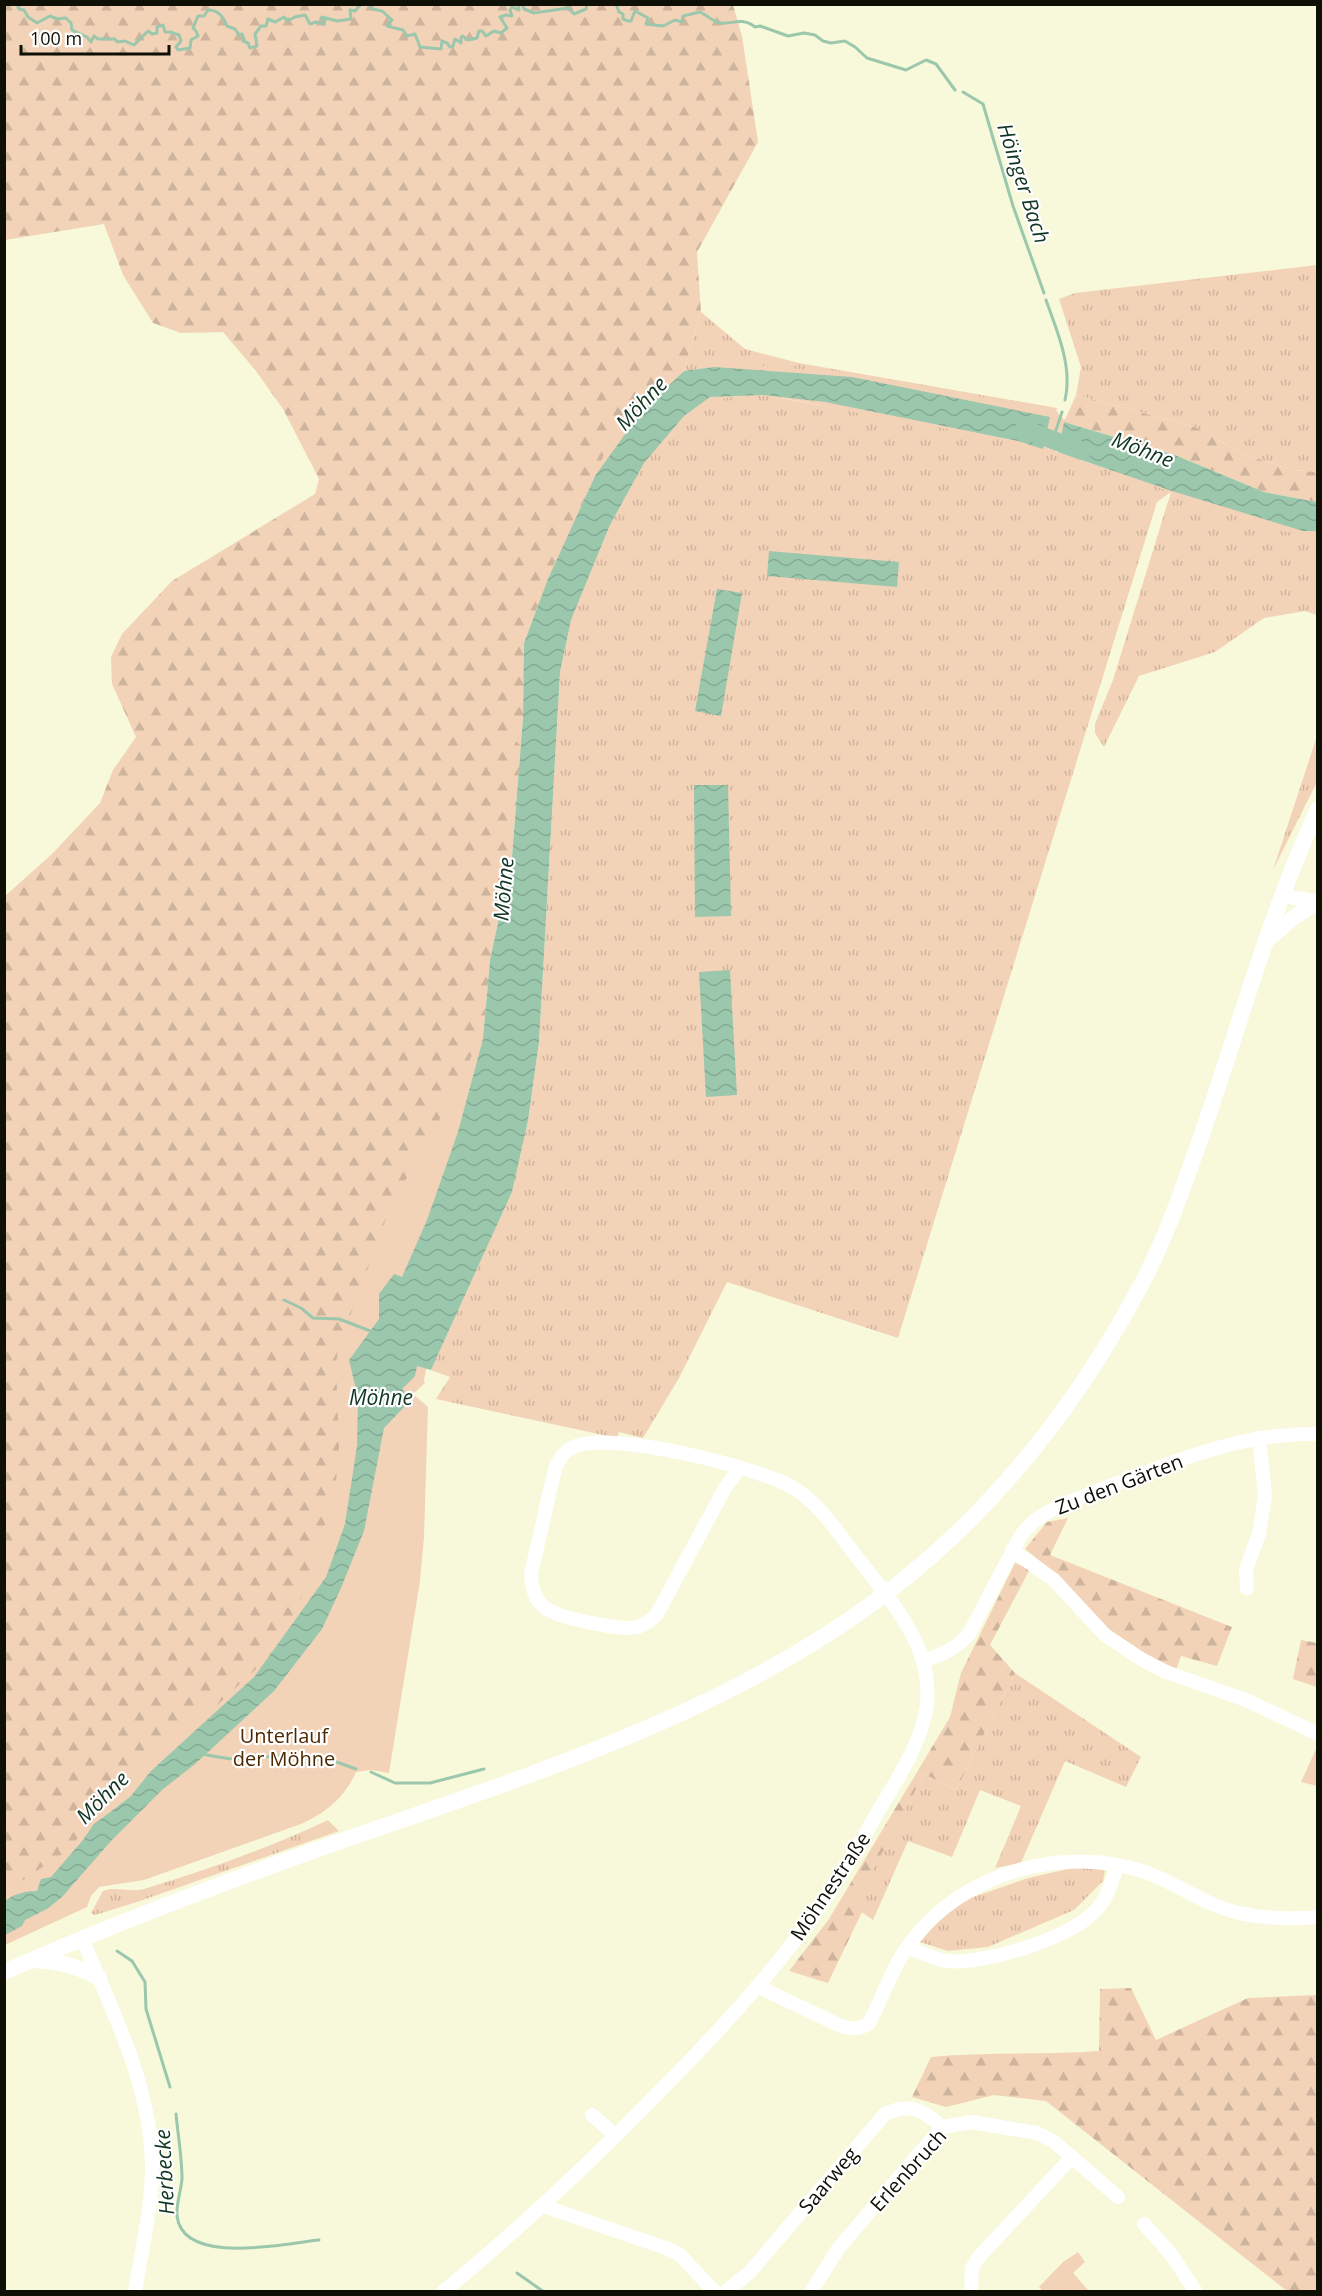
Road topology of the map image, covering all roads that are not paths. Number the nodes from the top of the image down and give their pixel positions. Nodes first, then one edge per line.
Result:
1 (1317, 809) edge
2 (1282, 896) junction
3 (1317, 901) edge
4 (1266, 941) junction
5 (1317, 1434) edge
6 (1259, 1438) junction
7 (740, 1468) junction
8 (1012, 1550) junction
9 (1247, 1588) dead end
10 (885, 1593) junction
11 (923, 1661) junction
12 (1317, 1734) edge
13 (1118, 1865) junction
14 (1317, 1917) edge
15 (82, 1938) junction
16 (908, 1947) junction
17 (32, 1960) junction
18 (4, 1972) edge
19 (99, 1978) junction
20 (757, 1986) junction
21 (592, 2115) dead end
22 (942, 2127) junction
23 (616, 2136) junction
24 (1072, 2157) junction
25 (1118, 2197) dead end
26 (543, 2206) junction
27 (1144, 2224) dead end
28 (135, 2292) edge
29 (443, 2292) edge
30 (715, 2292) edge
31 (725, 2292) edge
32 (811, 2292) edge
33 (971, 2292) edge
34 (1196, 2292) edge

1 - 2 main road
2 - 3 street
2 - 4 main road
3 - 4 main road
4 - 10 main road
5 - 6 street, Zu den Gärten
6 - 8 street, Zu den Gärten
6 - 9 street
7 - 7 street, Möhnestraße
7 - 10 street, Möhnestraße
8 - 11 street, Zu den Gärten
8 - 12 street
10 - 11 street, Möhnestraße
10 - 15 main road
11 - 20 street, Möhnestraße
13 - 14 street
13 - 16 street
13 - 16 street
15 - 17 main road
15 - 19 street
16 - 20 street
17 - 18 main road
17 - 19 main road
19 - 28 street
20 - 23 street, Möhnestraße
21 - 23 street
22 - 24 street, Erlenbruch
22 - 31 street, Saarweg
22 - 32 street, Erlenbruch
23 - 26 street, Möhnestraße
24 - 25 street, Erlenbruch
24 - 33 street
26 - 29 street, Möhnestraße
26 - 30 street
27 - 34 street

